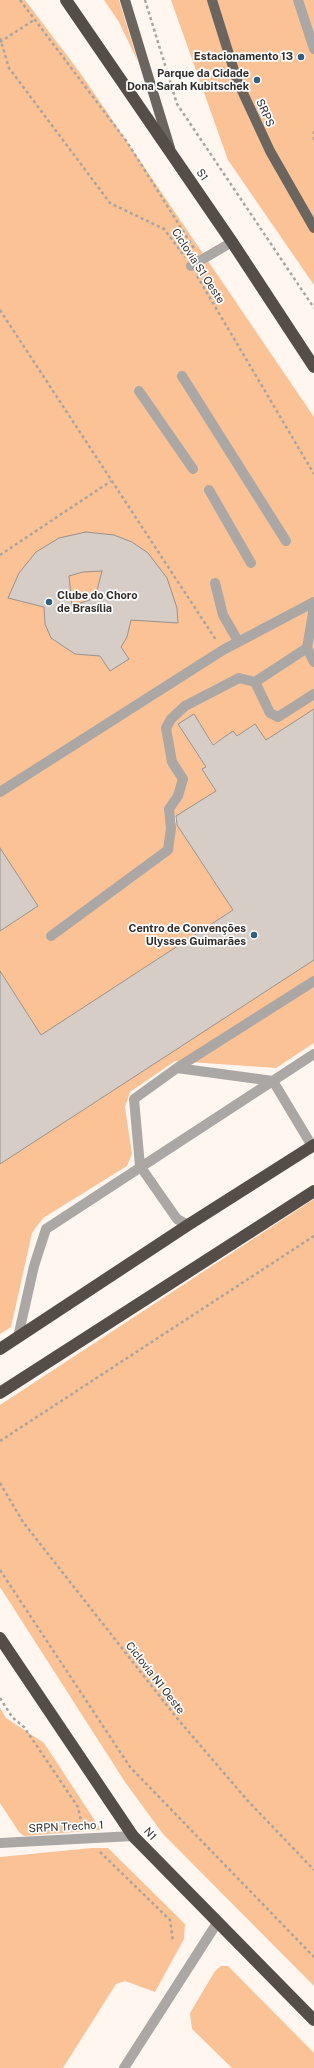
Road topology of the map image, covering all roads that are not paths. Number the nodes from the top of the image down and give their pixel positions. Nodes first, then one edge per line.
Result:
1 (66, 0) edge
2 (124, 0) edge
3 (212, 0) edge
4 (298, 0) edge
5 (314, 49) edge
6 (172, 156) junction
7 (314, 228) edge
8 (232, 242) junction
9 (191, 266) road end
10 (314, 367) edge
11 (182, 376) dead end
12 (139, 392) dead end
13 (193, 469) dead end
14 (209, 490) dead end
15 (286, 541) dead end
16 (251, 563) dead end
17 (215, 583) dead end
18 (314, 602) edge
19 (314, 607) edge
20 (238, 642) junction
21 (307, 648) junction
22 (314, 662) edge
23 (255, 682) junction
24 (314, 694) edge
25 (0, 792) edge
26 (51, 936) dead end
27 (314, 980) edge
28 (314, 1054) edge
29 (177, 1068) junction
30 (273, 1081) junction
31 (313, 1146) edge
32 (140, 1166) junction
33 (314, 1191) edge
34 (188, 1225) junction
35 (18, 1337) junction
36 (0, 1349) edge
37 (0, 1393) edge
38 (0, 1638) edge
39 (133, 1836) junction
40 (0, 1843) edge
41 (217, 1923) junction
42 (314, 2020) edge
43 (124, 2068) edge

1 - 6 highway, S1
2 - 6 main road
3 - 7 main road, SRPS
4 - 5 lane
6 - 8 highway, S1
8 - 9 lane
8 - 10 highway, S1
11 - 15 lane
12 - 13 lane
14 - 16 lane
17 - 20 lane
18 - 20 lane
19 - 21 lane
20 - 25 lane
21 - 22 lane
21 - 23 lane
23 - 24 lane
23 - 26 lane
27 - 29 lane
28 - 30 lane
29 - 30 lane
29 - 32 lane
30 - 31 lane
30 - 32 lane
31 - 34 highway
32 - 34 lane
32 - 35 lane
33 - 37 highway
34 - 35 highway
35 - 36 highway
38 - 39 highway, N1
39 - 40 lane, SRPN Trecho 1
39 - 41 highway, N1
41 - 42 highway, N1
41 - 43 lane

